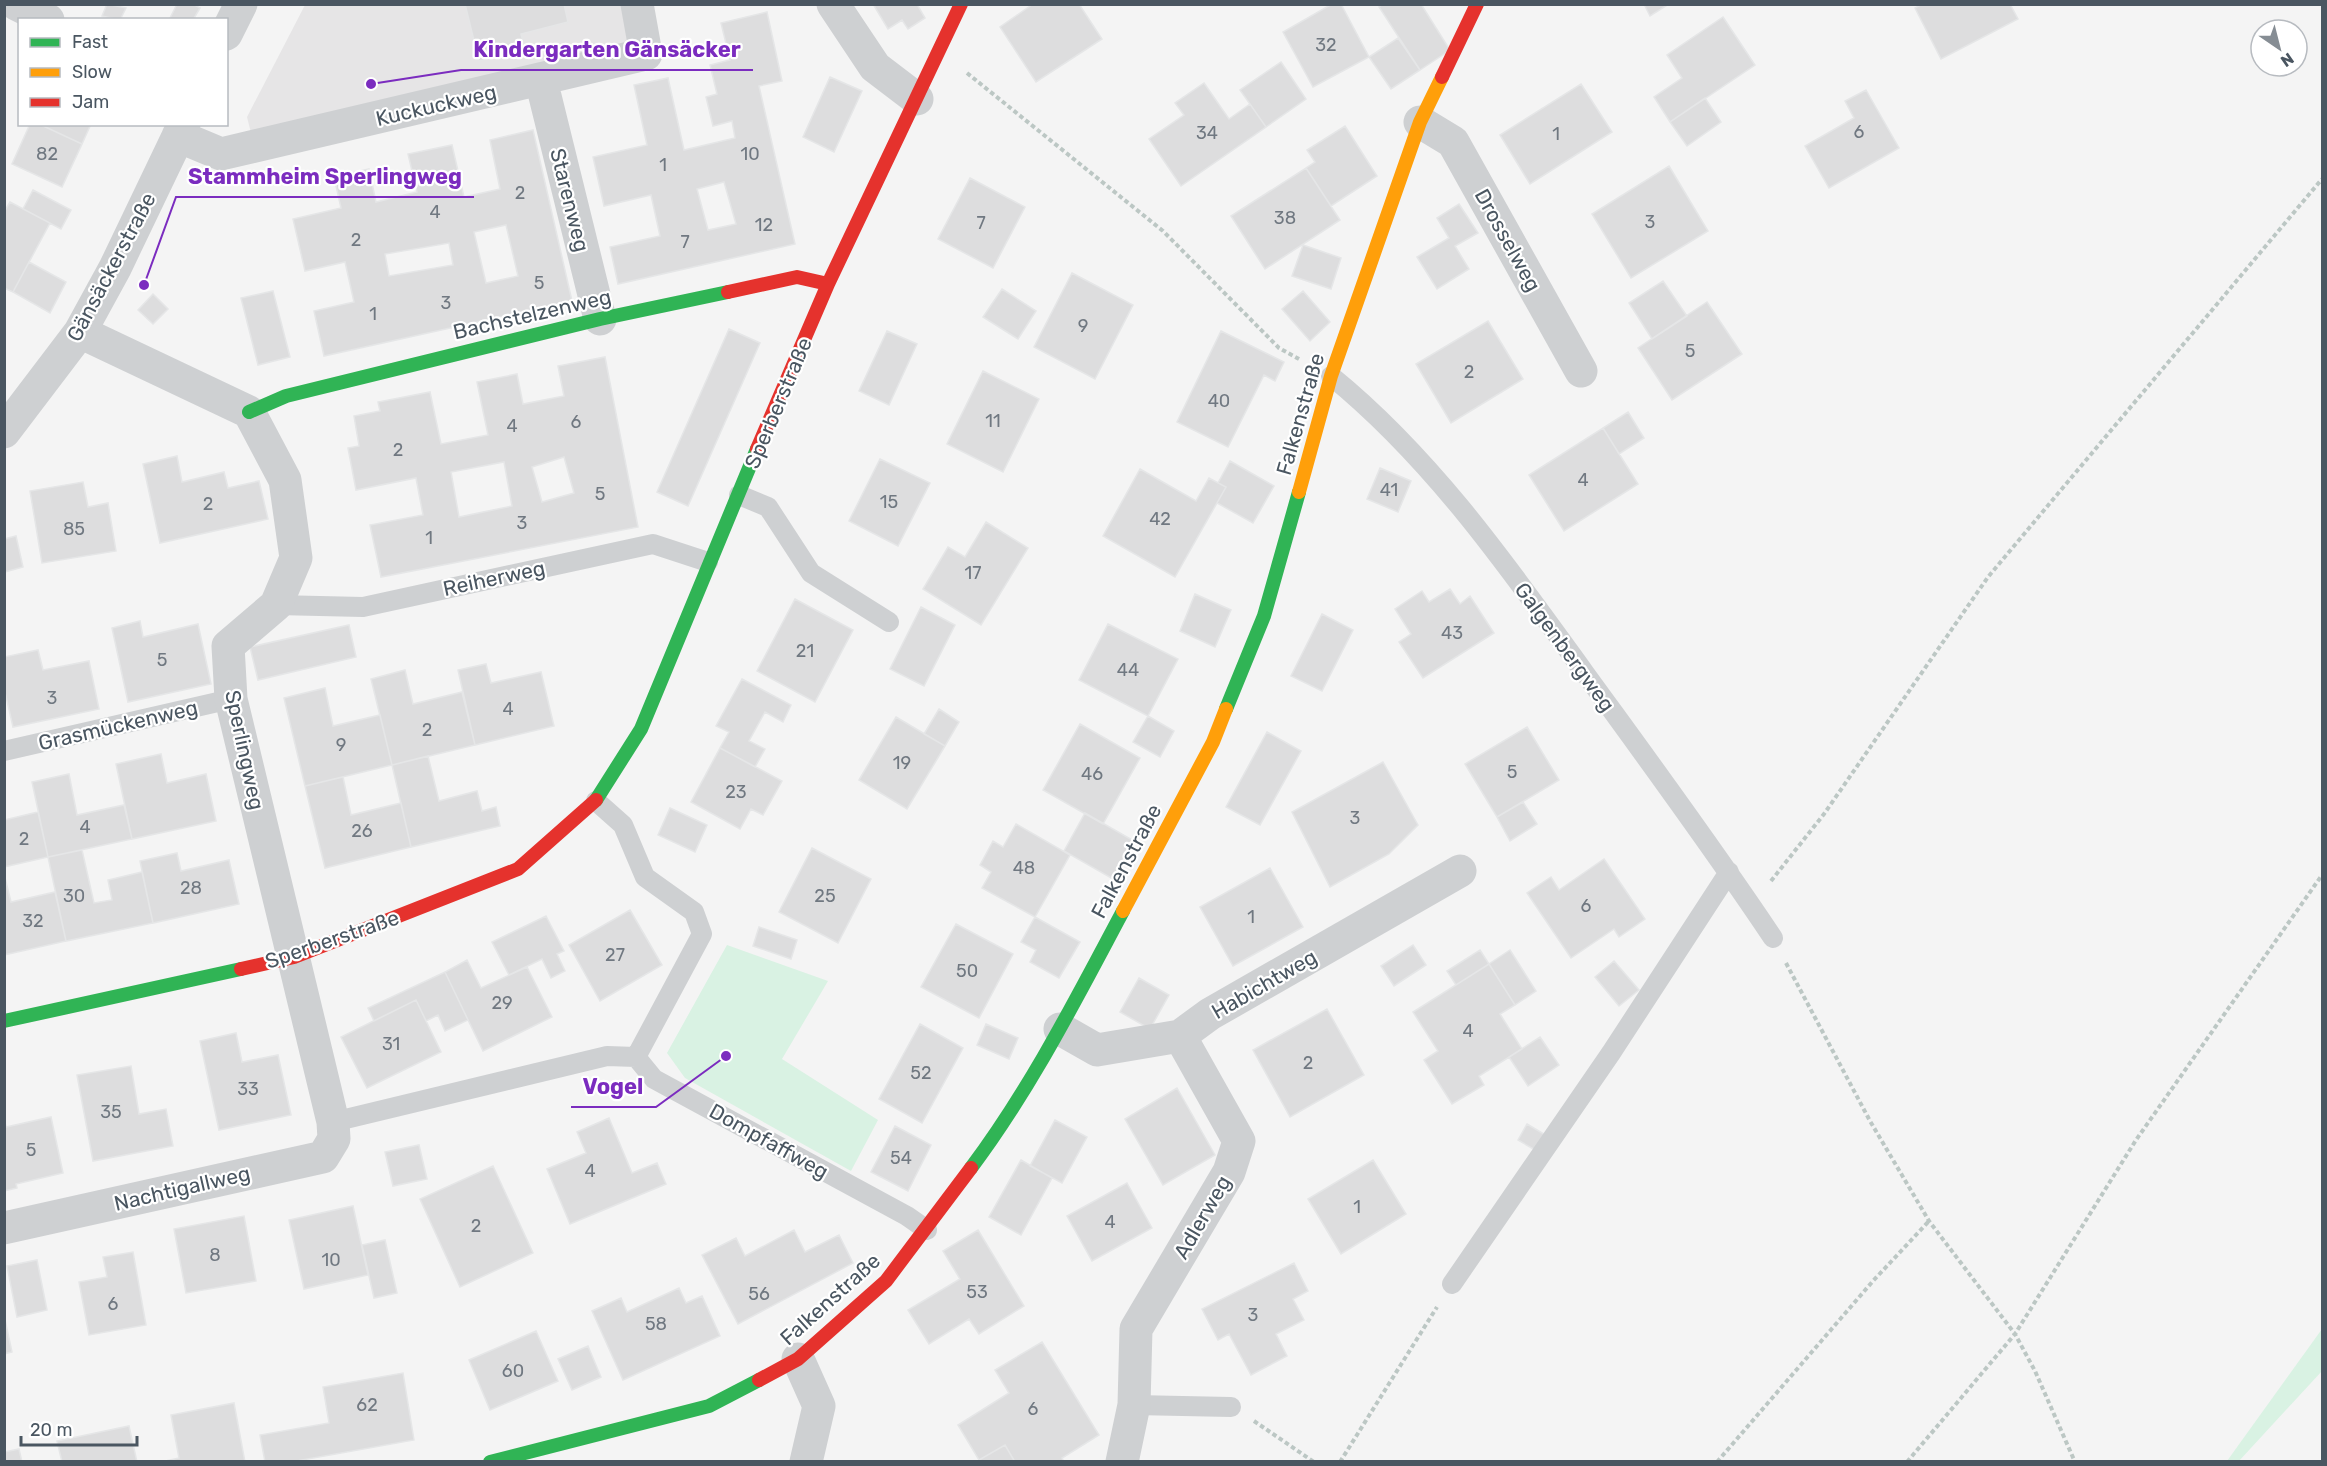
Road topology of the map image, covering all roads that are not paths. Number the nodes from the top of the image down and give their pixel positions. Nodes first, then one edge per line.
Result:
1 (16, 4) edge
2 (241, 4) edge
3 (637, 4) edge
4 (833, 4) edge
5 (961, 4) edge
6 (1477, 4) edge
7 (44, 18) edge
8 (228, 30) edge
9 (541, 80) junction
10 (917, 99) junction
11 (1420, 122) junction
12 (181, 130) edge
13 (828, 284) junction
14 (600, 319) junction
15 (80, 332) junction
16 (1581, 371) dead end
17 (1331, 376) junction
18 (249, 412) junction
19 (4, 432) edge
20 (739, 495) junction
21 (708, 562) junction
22 (276, 605) junction
23 (889, 622) dead end
24 (231, 699) junction
25 (4, 751) edge
26 (596, 801) junction
27 (1460, 871) dead end
28 (1729, 872) junction
29 (1773, 938) road end
30 (294, 957) junction
31 (4, 1021) edge
32 (1060, 1029) junction
33 (1180, 1036) junction
34 (636, 1057) junction
35 (333, 1122) junction
36 (4, 1228) edge
37 (927, 1230) junction
38 (1452, 1284) road end
39 (798, 1359) junction
40 (1134, 1405) junction
41 (1231, 1407) road end
42 (490, 1461) edge
43 (806, 1461) edge
44 (1122, 1461) edge

1 - 7 street
2 - 8 street
3 - 9 street, Kuckuckweg
4 - 10 street
5 - 10 street, Sperberstraße
6 - 11 street, Falkenstraße
9 - 12 street, Kuckuckweg
9 - 14 street, Starenweg
10 - 13 street, Sperberstraße
11 - 16 street, Drosselweg
11 - 17 street, Falkenstraße
12 - 15 street, Gänsäckerstraße
13 - 14 street, Bachstelzenweg
13 - 20 street, Sperberstraße
14 - 18 street, Bachstelzenweg
15 - 18 street
15 - 19 street, Gänsäckerstraße
17 - 28 lane, Galgenbergweg
17 - 32 street, Falkenstraße
18 - 22 street, Sperlingweg
20 - 21 street, Sperberstraße
20 - 23 lane
21 - 22 lane, Reiherweg
21 - 26 street, Sperberstraße
22 - 24 street, Sperlingweg
24 - 25 lane, Grasmückenweg
24 - 30 street, Sperlingweg
26 - 30 street, Sperberstraße
26 - 34 lane
27 - 33 street, Habichtweg
28 - 29 lane, Galgenbergweg
28 - 38 lane
30 - 31 street, Sperberstraße
30 - 35 street, Sperlingweg
32 - 33 street, Habichtweg
32 - 37 street, Falkenstraße
33 - 40 street, Adlerweg
34 - 35 lane
34 - 37 lane, Dompfaffweg
35 - 36 street, Nachtigallweg
37 - 39 street, Falkenstraße
39 - 42 street, Falkenstraße
39 - 43 street
40 - 41 lane
40 - 44 street, Adlerweg

